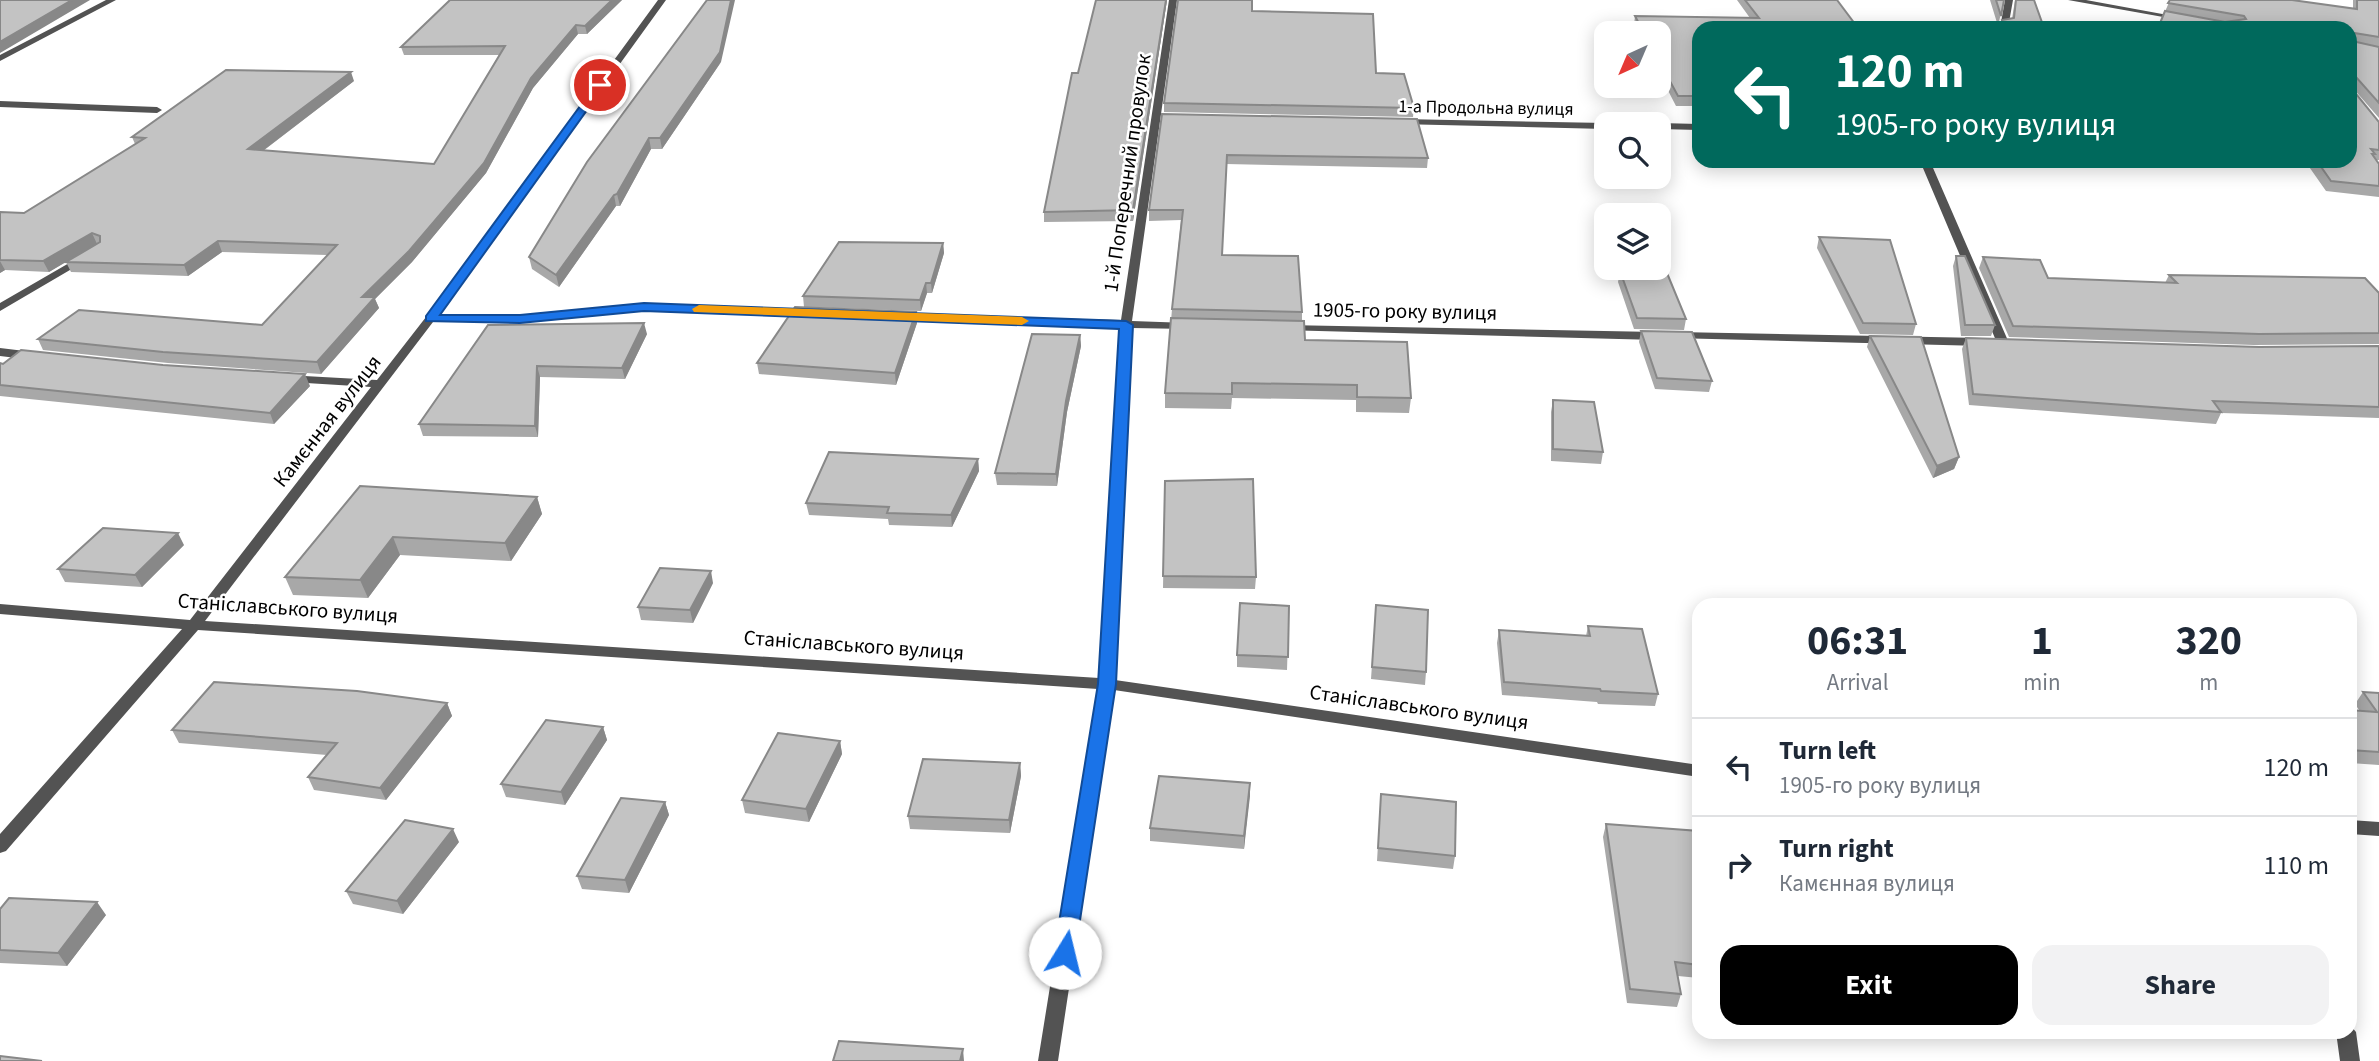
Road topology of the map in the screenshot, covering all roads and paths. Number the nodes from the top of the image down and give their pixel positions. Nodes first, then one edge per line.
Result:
1 (112, 0) edge
2 (662, 0) edge
3 (1173, 0) edge
4 (2009, 0) edge
5 (2071, 0) edge
6 (2185, 19) edge
7 (2005, 21) edge
8 (0, 58) edge
9 (0, 104) edge
10 (157, 110) dead end
11 (1388, 121) edge
12 (1594, 125) edge
13 (1671, 126) edge
14 (1692, 127) edge
15 (1928, 168) edge
16 (98, 249) edge
17 (0, 308) edge
18 (823, 314) edge
19 (878, 316) edge
20 (430, 319) junction
21 (1126, 325) junction
22 (1196, 327) edge
23 (1265, 328) edge
24 (2003, 343) junction
25 (2017, 343) edge
26 (0, 352) edge
27 (52, 358) edge
28 (274, 377) edge
29 (380, 384) junction
30 (0, 609) edge
31 (194, 625) junction
32 (1107, 684) junction
33 (1692, 770) edge
34 (2357, 827) edge
35 (2379, 829) edge
36 (0, 846) edge
37 (2347, 1039) edge
38 (1048, 1061) edge
39 (2350, 1061) edge

1 - 8 street
2 - 20 street, Камєнная вулиця
3 - 21 street, 1-й Поперечний провулок
4 - 7 street
5 - 6 street
9 - 10 street
11 - 12 street, 1-а Продольна вулиця
13 - 14 street
15 - 24 street
16 - 17 street
18 - 20 street
19 - 21 street
20 - 29 street, Камєнная вулиця
21 - 22 street
21 - 32 street, 1-й Поперечний провулок
23 - 24 street, 1905-го року вулиця
24 - 25 street, 1905-го року вулиця
26 - 27 street
28 - 29 street
29 - 31 street, Камєнная вулиця
30 - 31 street, Станіславського вулиця
31 - 32 street, Станіславського вулиця
31 - 36 street, Камєнная вулиця
32 - 33 street, Станіславського вулиця
32 - 38 street, 1-й Поперечний провулок
34 - 35 street
37 - 39 street

